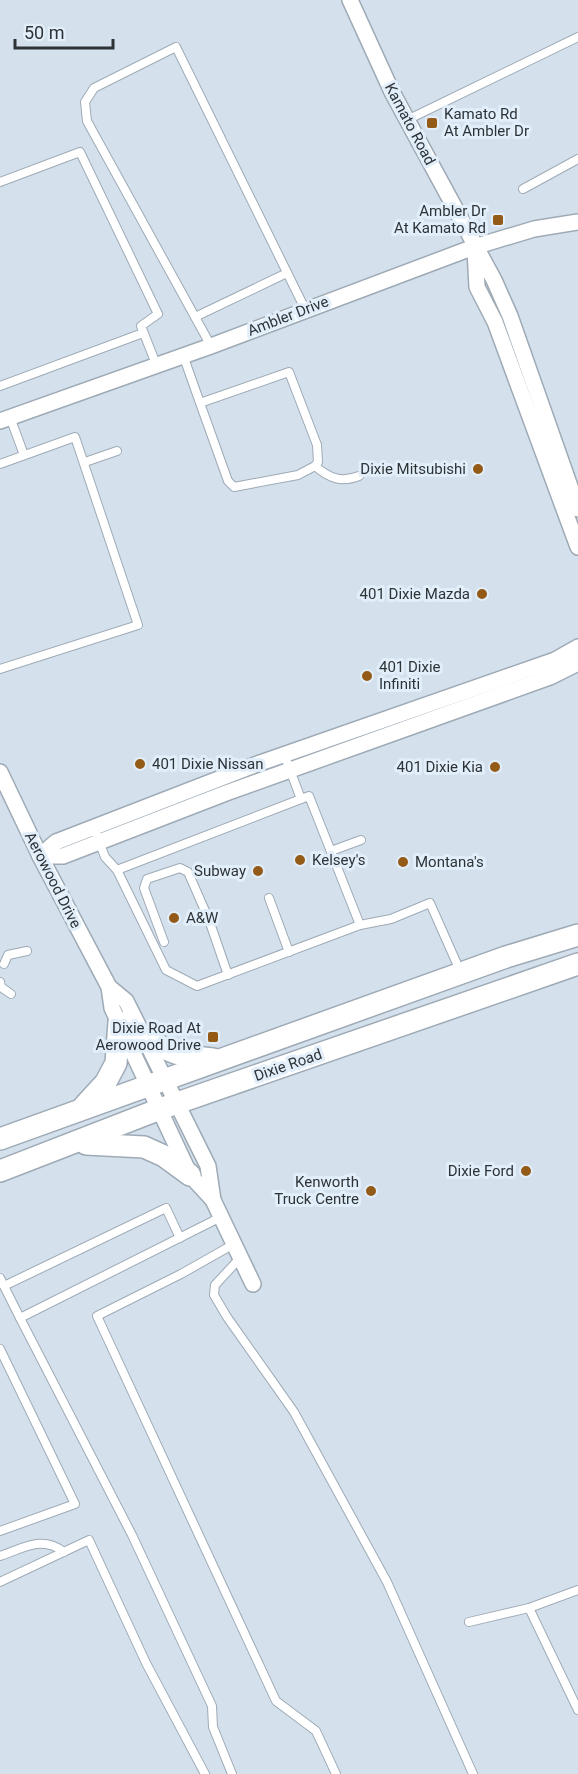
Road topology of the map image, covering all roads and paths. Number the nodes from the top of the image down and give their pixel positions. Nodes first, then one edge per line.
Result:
1 (350, 0) edge
2 (578, 37) edge
3 (407, 120) junction
4 (578, 159) edge
5 (0, 182) edge
6 (523, 189) dead end
7 (578, 222) edge
8 (474, 247) junction
9 (287, 273) junction
10 (305, 309) junction
11 (510, 316) junction
12 (195, 317) junction
13 (495, 322) junction
14 (143, 333) junction
15 (211, 346) junction
16 (183, 355) junction
17 (156, 364) junction
18 (0, 386) edge
19 (200, 403) junction
20 (5, 419) edge
21 (117, 451) dead end
22 (24, 455) junction
23 (85, 462) junction
24 (0, 464) edge
25 (315, 466) junction
26 (359, 476) dead end
27 (570, 491) edge
28 (578, 509) edge
29 (578, 547) edge
30 (578, 647) edge
31 (578, 663) edge
32 (0, 669) edge
33 (547, 670) junction
34 (413, 709) junction
35 (418, 724) junction
36 (284, 754) junction
37 (291, 770) junction
38 (0, 772) edge
39 (301, 799) junction
40 (93, 826) junction
41 (361, 840) dead end
42 (100, 841) junction
43 (331, 851) junction
44 (40, 856) junction
45 (117, 870) junction
46 (270, 898) dead end
47 (360, 926) junction
48 (578, 935) edge
49 (164, 942) dead end
50 (27, 951) dead end
51 (289, 952) junction
52 (4, 964) dead end
53 (578, 964) edge
54 (461, 973) junction
55 (228, 975) junction
56 (0, 982) edge
57 (109, 987) junction
58 (11, 994) dead end
59 (119, 1022) junction
60 (142, 1035) junction
61 (220, 1060) junction
62 (157, 1082) junction
63 (169, 1107) junction
64 (81, 1110) junction
65 (0, 1138) edge
66 (71, 1145) junction
67 (0, 1171) edge
68 (190, 1174) junction
69 (213, 1200) junction
70 (221, 1217) junction
71 (180, 1238) junction
72 (238, 1251) junction
73 (0, 1278) edge
74 (253, 1284) dead end
75 (4, 1286) junction
76 (20, 1318) junction
77 (0, 1349) edge
78 (0, 1531) edge
79 (63, 1552) junction
80 (0, 1556) edge
81 (0, 1581) edge
82 (578, 1590) edge
83 (529, 1608) junction
84 (470, 1622) dead end
85 (578, 1710) edge
86 (205, 1774) edge
87 (232, 1774) edge
88 (336, 1774) edge
89 (473, 1774) edge

1 - 3 street, Kamato Road
2 - 3 lane
3 - 8 street, Kamato Road
4 - 6 lane
5 - 14 lane
7 - 8 street, Ambler Drive
8 - 10 street, Ambler Drive
8 - 11 street, Kamato Road
8 - 13 street
9 - 10 lane
9 - 12 lane
9 - 12 lane
10 - 15 street, Ambler Drive
11 - 13 lane
11 - 27 street, Kamato Road
12 - 15 lane
13 - 27 street
14 - 17 lane
14 - 18 lane
15 - 16 street, Ambler Drive
16 - 17 street, Ambler Drive
16 - 19 lane
17 - 20 street, Ambler Drive
19 - 25 lane
19 - 25 lane
20 - 22 lane
21 - 23 lane
22 - 23 lane
22 - 24 lane
23 - 32 lane
25 - 26 lane
27 - 28 street
27 - 29 street
30 - 33 street
31 - 33 street
33 - 34 street
33 - 35 street
34 - 35 lane
34 - 36 street
35 - 37 street
36 - 37 lane
36 - 40 street
37 - 39 lane
37 - 42 street
38 - 44 street, Aerowood Drive
39 - 43 lane
39 - 45 lane
40 - 42 lane
40 - 44 street
41 - 43 lane
42 - 44 street
42 - 45 lane
43 - 47 lane
44 - 57 street, Aerowood Drive
45 - 55 lane
46 - 51 lane
47 - 51 lane
47 - 54 lane
48 - 54 main road, Dixie Road
49 - 55 lane
50 - 52 lane
51 - 55 lane
53 - 63 main road, Dixie Road
54 - 61 main road, Dixie Road
56 - 58 lane
57 - 59 street, Aerowood Drive
57 - 60 street, Aerowood Drive
59 - 62 street, Aerowood Drive
59 - 64 main road
60 - 61 main road
60 - 62 street, Aerowood Drive
61 - 62 main road, Dixie Road
62 - 63 street, Aerowood Drive
62 - 64 main road, Dixie Road
63 - 66 main road, Dixie Road
63 - 68 street, Aerowood Drive
63 - 69 street, Aerowood Drive
64 - 65 main road, Dixie Road
66 - 67 main road, Dixie Road
66 - 68 main road
68 - 69 street, Aerowood Drive
69 - 70 street, Aerowood Drive
70 - 71 lane
70 - 72 street, Aerowood Drive
71 - 75 lane
71 - 76 lane
72 - 74 street, Aerowood Drive
72 - 88 lane
72 - 89 lane
73 - 75 lane
75 - 76 lane
76 - 87 lane
77 - 78 lane
79 - 80 lane
79 - 81 lane
79 - 86 lane
82 - 83 lane
83 - 84 lane
83 - 85 lane

